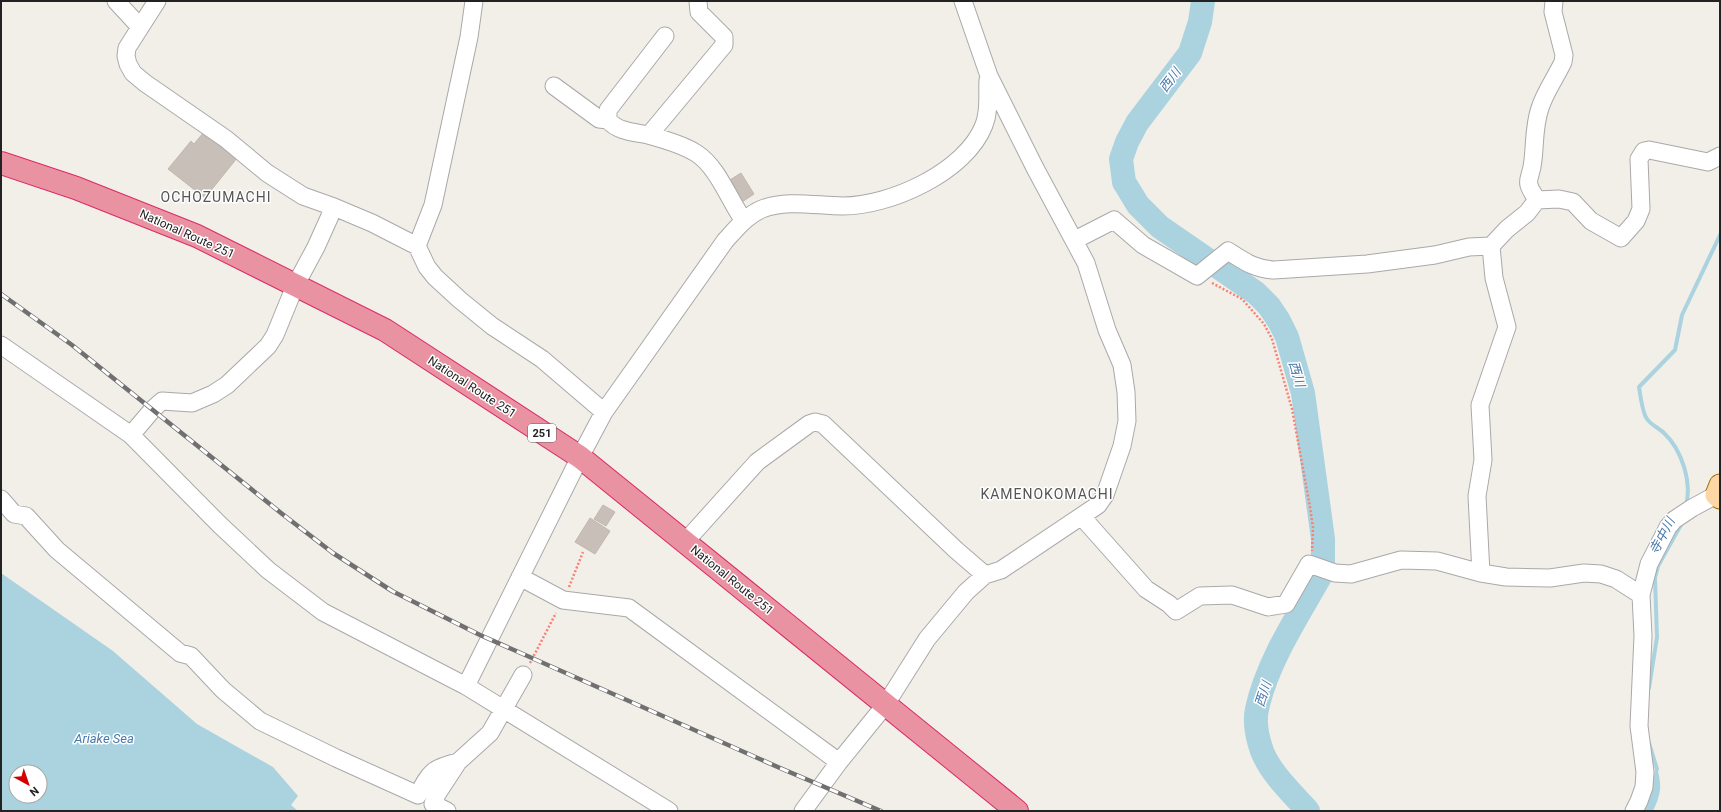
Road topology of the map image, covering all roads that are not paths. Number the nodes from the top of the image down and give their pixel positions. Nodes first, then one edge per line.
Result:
1 (116, 1) edge
2 (157, 1) edge
3 (474, 1) edge
4 (698, 1) edge
5 (963, 1) edge
6 (1554, 1) edge
7 (140, 27) junction
8 (665, 36) dead end
9 (989, 76) junction
10 (554, 86) dead end
11 (608, 120) junction
12 (649, 136) junction
13 (1720, 156) edge
14 (1, 163) edge
15 (1537, 200) junction
16 (334, 207) junction
17 (744, 221) junction
18 (1075, 240) junction
19 (417, 246) junction
20 (1491, 246) junction
21 (295, 286) junction
22 (1, 345) edge
23 (604, 412) junction
24 (131, 435) junction
25 (580, 458) junction
26 (1719, 493) edge
27 (1, 498) edge
28 (1082, 517) junction
29 (685, 542) junction
30 (1481, 573) junction
31 (985, 575) junction
32 (520, 577) junction
33 (1641, 595) junction
34 (523, 675) road end
35 (466, 686) junction
36 (886, 704) junction
37 (504, 710) junction
38 (458, 762) junction
39 (839, 762) junction
40 (447, 811) edge
41 (669, 811) edge
42 (804, 811) edge
43 (1017, 811) edge
44 (1634, 811) edge

1 - 7 street
2 - 7 street
3 - 19 street
4 - 12 street
5 - 9 street
6 - 15 street
7 - 16 street
8 - 11 street
9 - 17 street
9 - 18 street
10 - 11 street
11 - 12 street
12 - 17 street
13 - 15 street
14 - 21 highway, National Route 251 / 251
15 - 20 street
16 - 19 street
16 - 21 street
17 - 23 street
18 - 20 street
18 - 28 street
19 - 23 street
20 - 30 street
21 - 24 street
21 - 25 highway, National Route 251 / 251
22 - 24 street
23 - 25 street
24 - 35 street
25 - 29 highway, National Route 251 / 251
25 - 32 street
26 - 33 street
27 - 38 street
28 - 30 street
28 - 31 street
29 - 31 street
29 - 36 highway, National Route 251 / 251
30 - 33 street
31 - 36 street
32 - 35 street
32 - 39 street
33 - 44 street
34 - 37 street
35 - 37 street
36 - 39 street
36 - 43 highway, National Route 251 / 251
37 - 38 street
37 - 41 street
38 - 40 street
39 - 42 street

